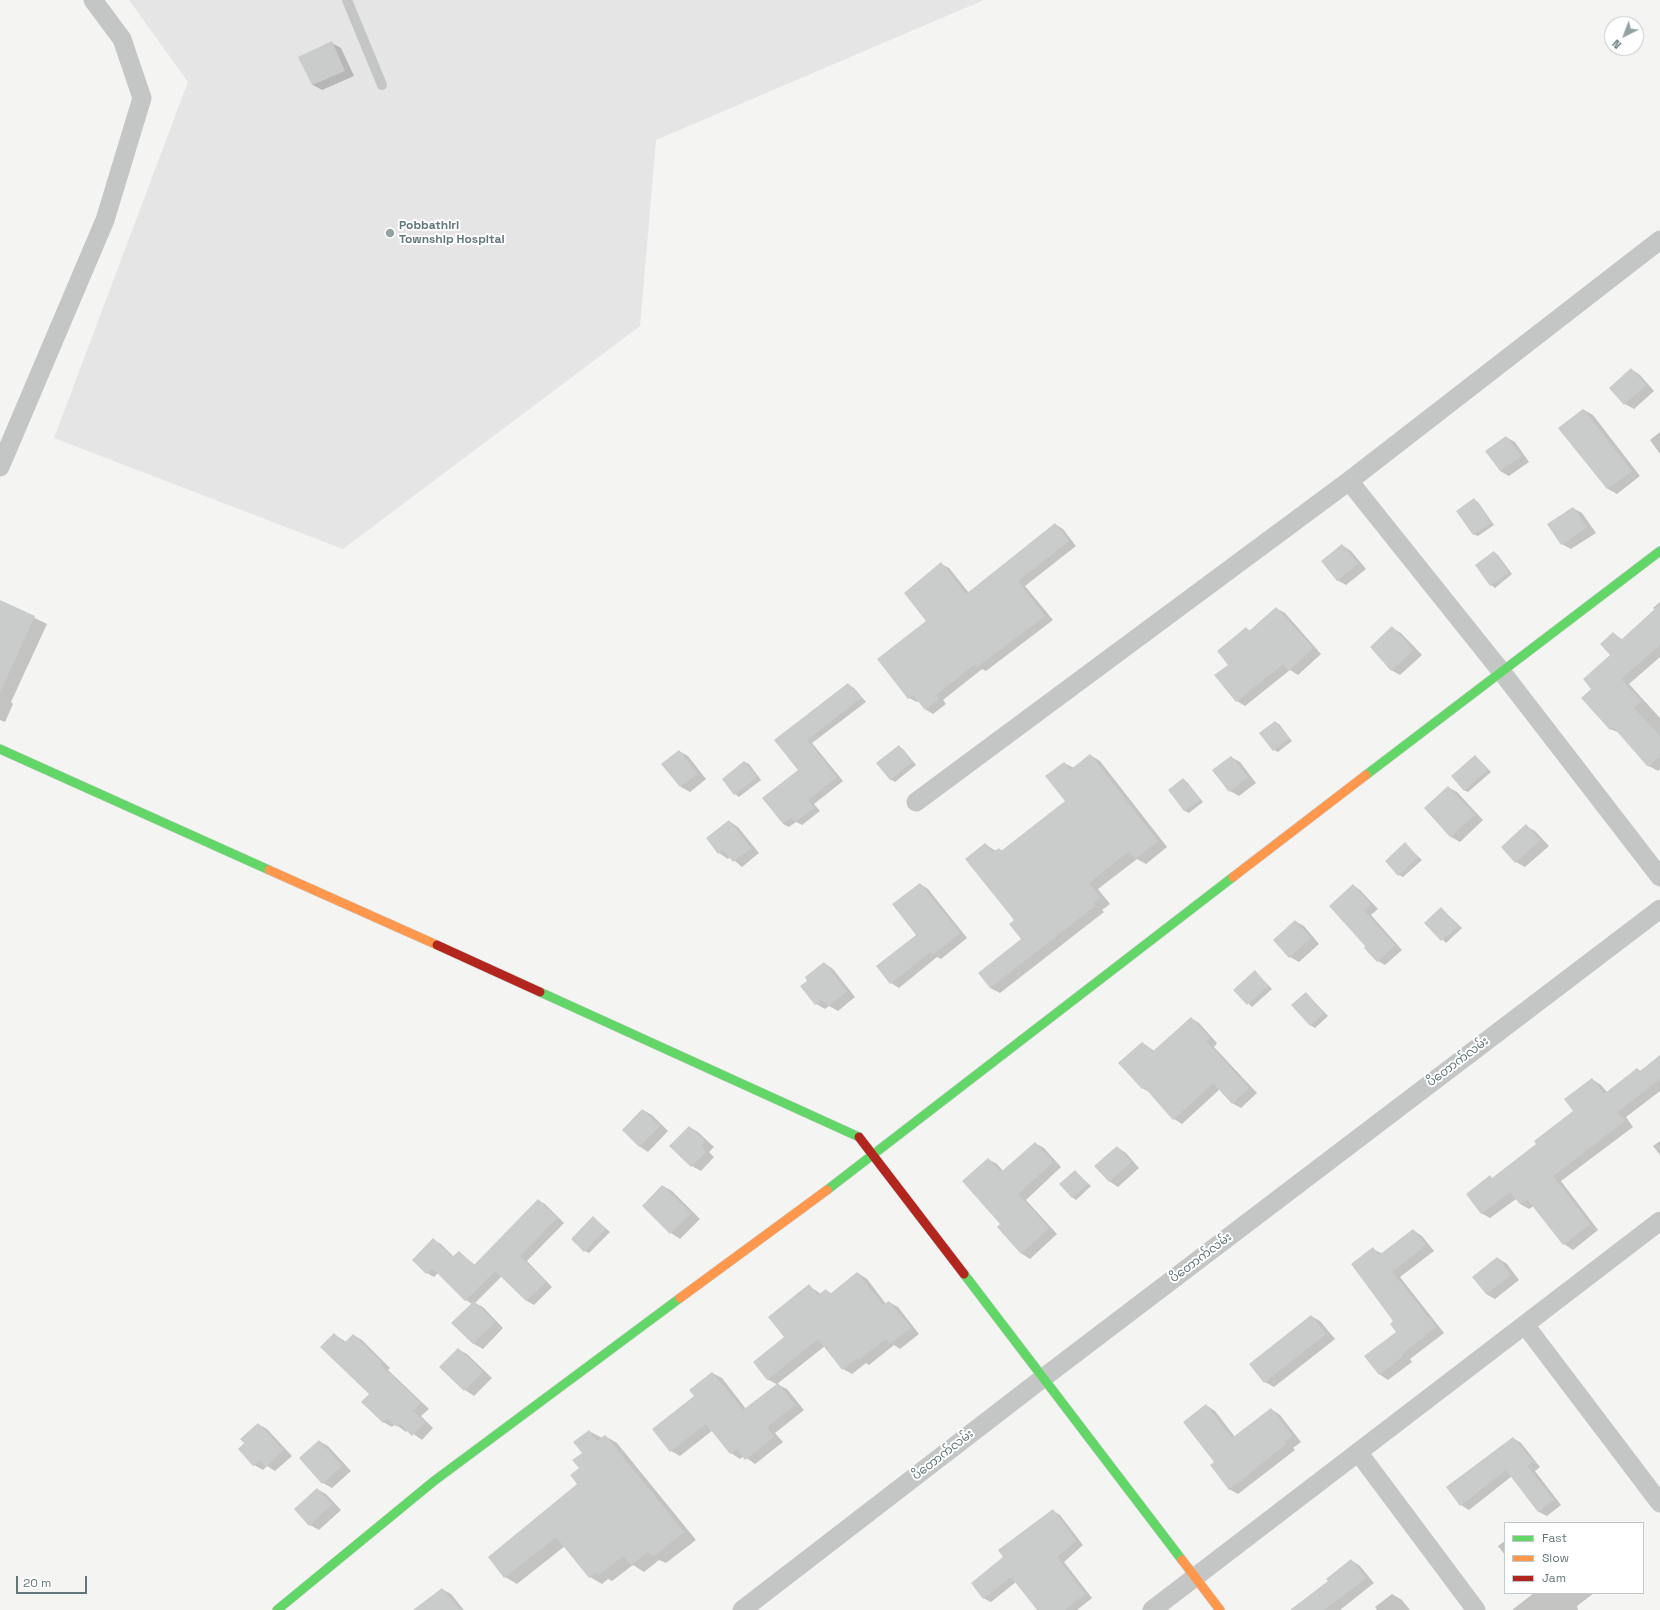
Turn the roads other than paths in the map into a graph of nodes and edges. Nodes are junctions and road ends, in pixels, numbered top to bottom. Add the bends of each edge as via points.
1 (93, 0) edge
2 (347, 0) edge
3 (382, 85) dead end
4 (1660, 240) edge
5 (0, 467) edge
6 (1349, 481) junction
7 (1660, 551) edge
8 (1501, 672) junction
9 (0, 749) edge
10 (916, 802) dead end
11 (1660, 877) edge
12 (1660, 909) edge
13 (873, 1155) junction
14 (1660, 1221) edge
15 (1525, 1325) junction
16 (1043, 1378) junction
17 (1358, 1452) junction
18 (1660, 1504) edge
19 (1195, 1577) junction
20 (277, 1610) edge
21 (742, 1610) edge
22 (1152, 1610) edge
23 (1220, 1610) edge
24 (1476, 1610) edge

1 - 5 street via 122,39 142,98 105,220
2 - 3 lane
4 - 6 street
6 - 8 street
6 - 10 street
7 - 8 street
8 - 11 street
8 - 13 street
9 - 13 street via 858,1135
12 - 16 street, ပိတောက်လမ်း
13 - 16 street
13 - 20 street via 434,1481
14 - 15 street
15 - 17 street
15 - 18 street
16 - 19 street
16 - 21 street, ပိတောက်လမ်း
17 - 19 street
17 - 24 street
19 - 22 street
19 - 23 street

